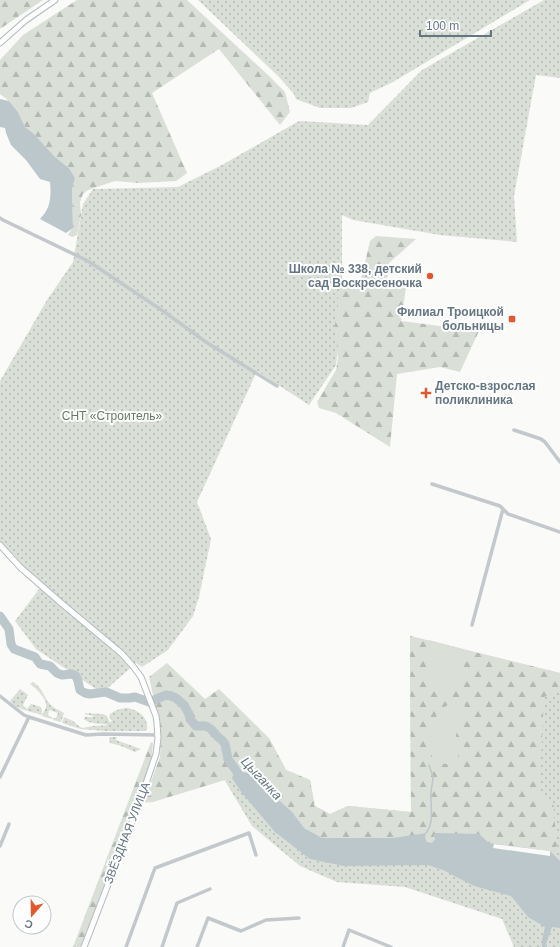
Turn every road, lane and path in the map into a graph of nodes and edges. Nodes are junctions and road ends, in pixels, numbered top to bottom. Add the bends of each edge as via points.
1 (55, 0) edge
2 (0, 43) edge
3 (0, 218) edge
4 (276, 386) dead end
5 (514, 430) dead end
6 (560, 462) edge
7 (432, 484) dead end
8 (503, 509) junction
9 (560, 532) edge
10 (0, 545) edge
11 (472, 625) dead end
12 (0, 696) edge
13 (29, 716) junction
14 (158, 735) junction
15 (0, 777) edge
16 (9, 824) dead end
17 (0, 846) edge
18 (256, 856) dead end
19 (210, 889) dead end
20 (299, 918) dead end
21 (84, 947) edge
22 (126, 947) edge
23 (162, 947) edge
24 (197, 947) edge
25 (342, 947) edge
26 (391, 947) edge

1 - 2 street via 26,20
3 - 4 street via 88,261 206,342
5 - 6 street via 541,439
7 - 8 street
8 - 9 street via 508,514
8 - 11 street
10 - 14 street, ЗВЁЗДНАЯ УЛИЦА via 20,567 132,665 141,677 150,699 156,716
12 - 13 street via 24,715
13 - 14 street via 86,736
13 - 15 street
14 - 21 street, ЗВЁЗДНАЯ УЛИЦА via 156,754 139,804
16 - 17 street
18 - 22 street via 249,833 155,868
19 - 23 street via 177,903
20 - 24 street via 266,920 241,931 208,918
25 - 26 street via 349,930

